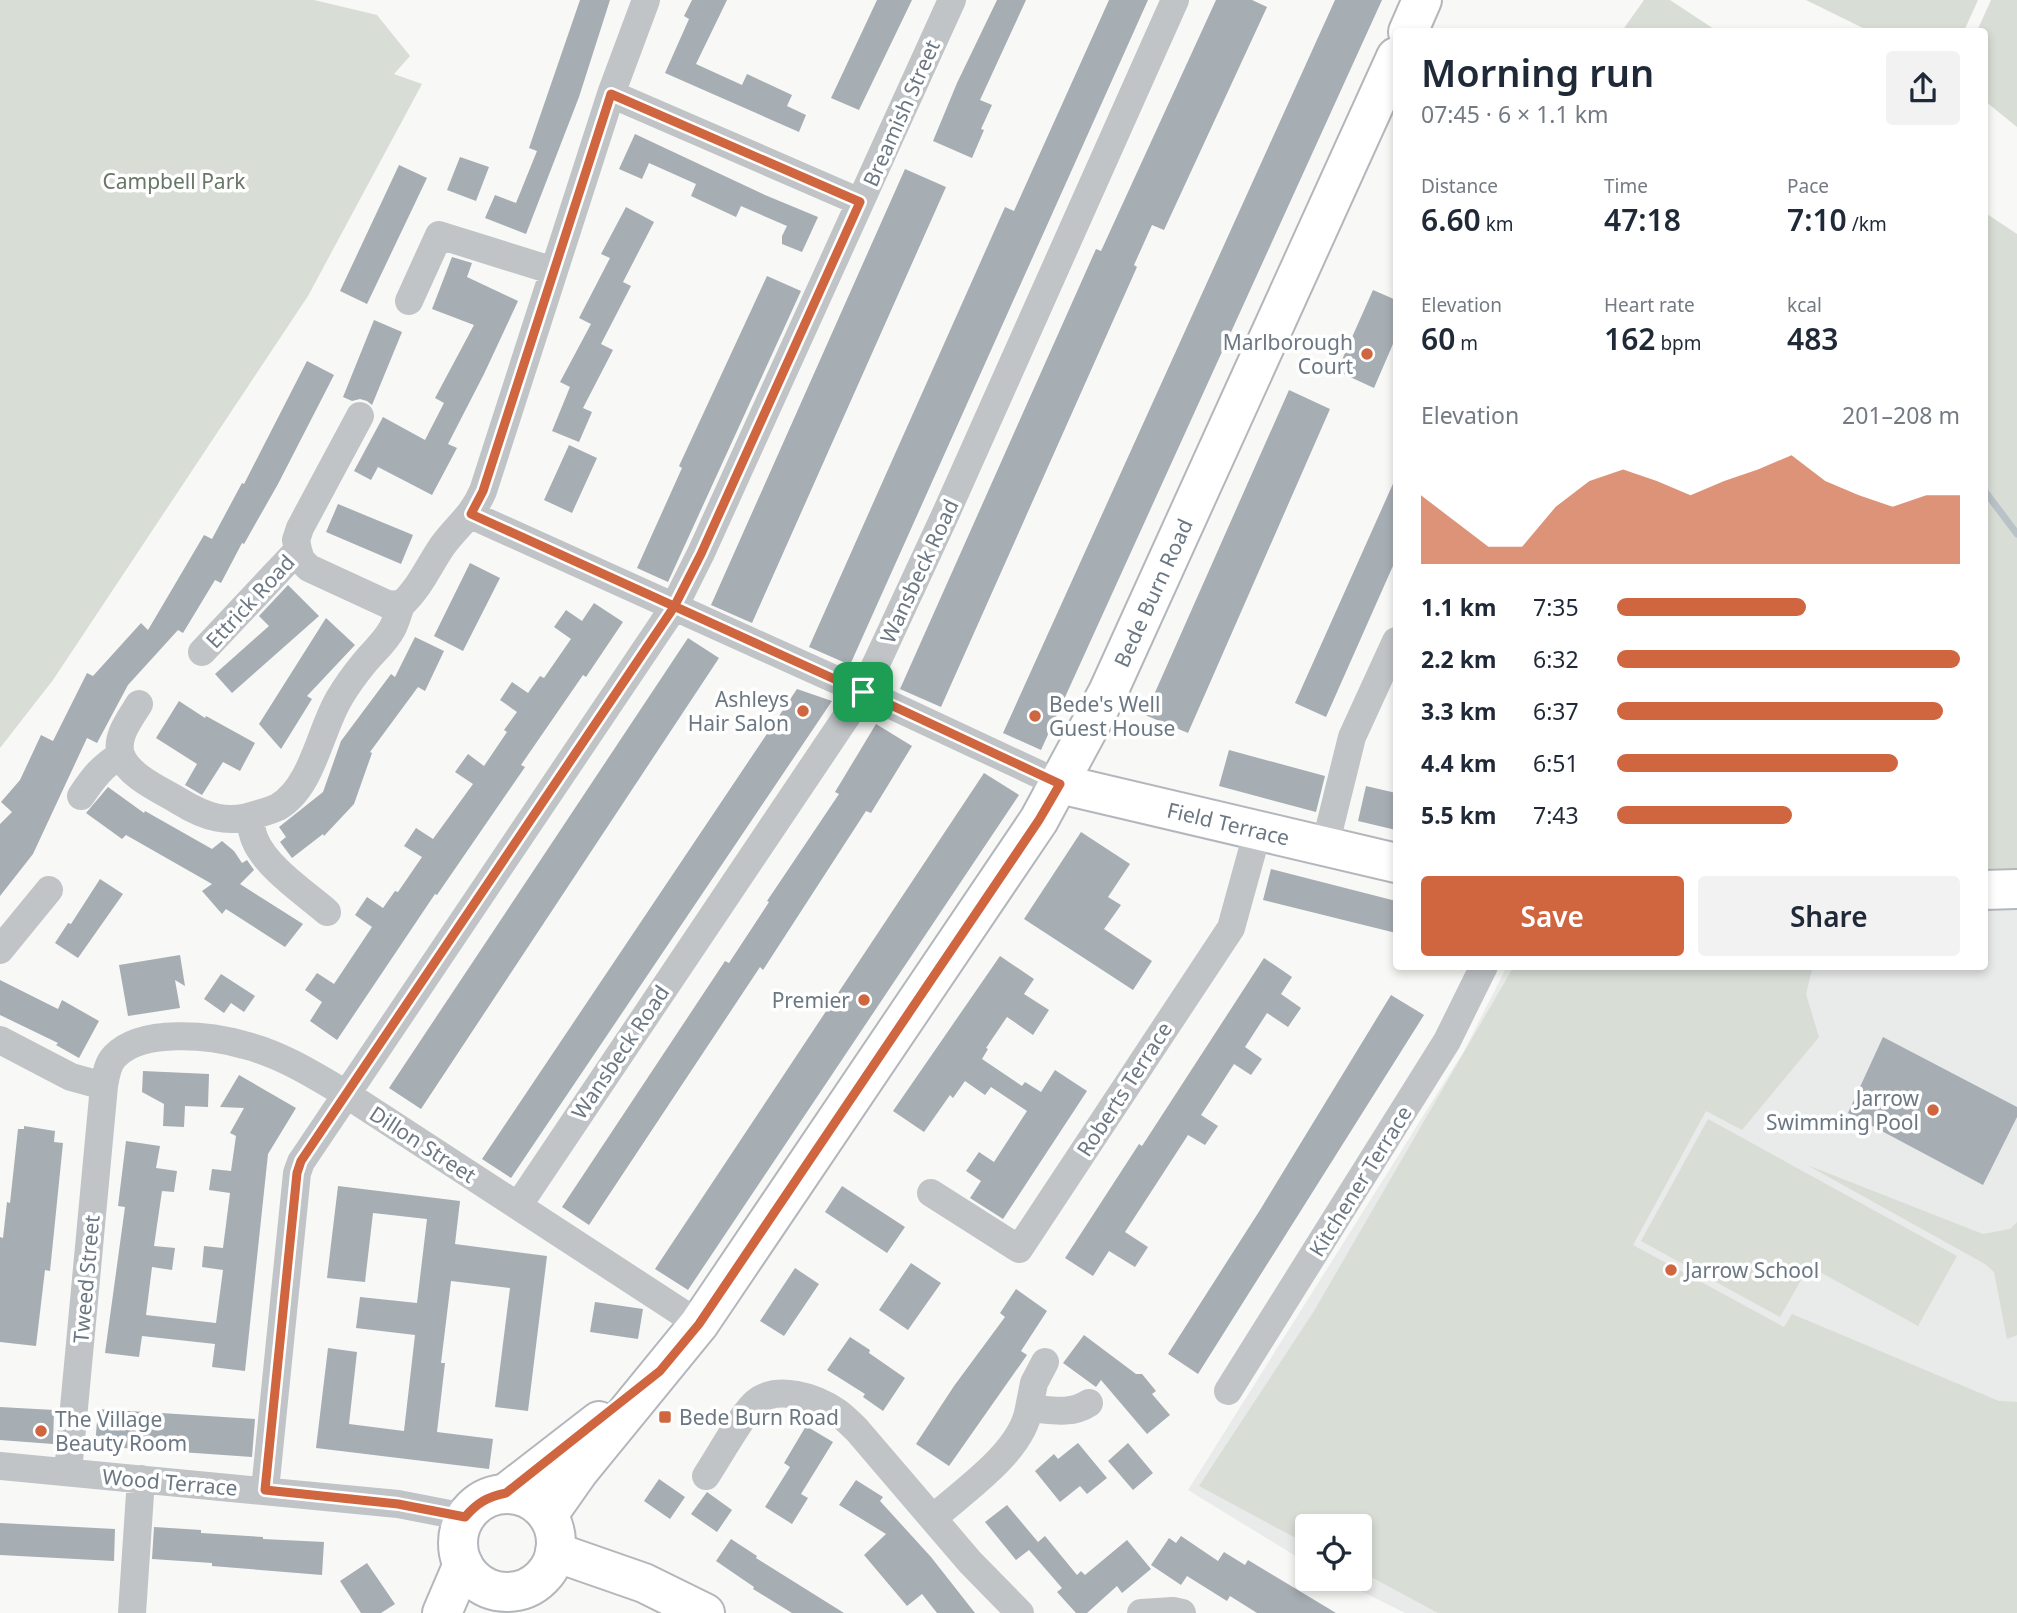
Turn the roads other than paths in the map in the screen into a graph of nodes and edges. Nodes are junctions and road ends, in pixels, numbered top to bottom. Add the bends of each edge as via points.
1 (646, 0) edge
2 (952, 0) edge
3 (1175, 0) edge
4 (1422, 0) edge
5 (1410, 28) edge
6 (1393, 64) edge
7 (611, 94) junction
8 (860, 202) junction
9 (554, 271) junction
10 (410, 302) dead end
11 (360, 416) dead end
12 (471, 514) junction
13 (298, 550) junction
14 (401, 604) junction
15 (674, 607) junction
16 (1393, 648) edge
17 (202, 652) dead end
18 (863, 692) junction
19 (139, 704) dead end
20 (121, 755) junction
21 (1060, 784) junction
22 (81, 796) dead end
23 (248, 818) junction
24 (1258, 830) junction
25 (1325, 846) junction
26 (1393, 862) edge
27 (2017, 889) edge
28 (49, 890) dead end
29 (1988, 890) edge
30 (327, 912) dead end
31 (0, 950) edge
32 (1482, 970) edge
33 (0, 1040) edge
34 (104, 1086) junction
35 (346, 1094) junction
36 (931, 1193) dead end
37 (518, 1206) junction
38 (699, 1324) junction
39 (1045, 1362) dead end
40 (660, 1371) junction
41 (1228, 1391) dead end
42 (1089, 1402) dead end
43 (1029, 1408) junction
44 (0, 1466) edge
45 (68, 1472) junction
46 (706, 1476) dead end
47 (142, 1479) junction
48 (265, 1490) junction
49 (506, 1493) junction
50 (548, 1515) junction
51 (465, 1517) junction
52 (933, 1518) junction
53 (555, 1552) junction
54 (463, 1564) junction
55 (514, 1602) edge
56 (132, 1613) edge
57 (442, 1613) edge
58 (705, 1613) edge
59 (1020, 1613) edge
60 (1141, 1613) edge
61 (1182, 1613) edge

1 - 7 street
2 - 8 street, Breamish Street
3 - 18 street, Wansbeck Road
4 - 5 main road
6 - 21 main road, Bede Burn Road via 1113,680
7 - 8 street
7 - 9 street
8 - 15 street, Breamish Street
9 - 10 street via 439,235
9 - 12 street via 483,491
11 - 13 street, Ettrick Road via 300,528
12 - 14 street via 441,549 414,593
12 - 15 street
13 - 14 street, Ettrick Road via 309,569 387,604
13 - 17 street, Ettrick Road
14 - 23 street via 387,638 338,699 302,782 278,807
15 - 18 street
15 - 35 street, Breamish Street
16 - 25 street via 1352,737
18 - 21 street
18 - 37 street, Wansbeck Road
19 - 20 street via 121,736
20 - 22 street via 106,764
20 - 23 street via 137,775 194,810 229,821
21 - 24 main road, Field Terrace
21 - 38 main road, Bede Burn Road
23 - 30 street via 264,855
24 - 25 main road, Field Terrace
24 - 36 street, Roberts Terrace via 1231,928 1019,1249
25 - 26 main road, Field Terrace
27 - 29 main road
28 - 31 street
32 - 41 street, Kitchener Terrace via 1447,1041
33 - 34 street via 71,1077
34 - 35 street, Dillon Street via 113,1058 124,1049 140,1041 185,1037 245,1045 300,1067
34 - 45 street, Tweed Street
35 - 37 street, Dillon Street
35 - 48 street, Breamish Street via 297,1173
37 - 38 street, Dillon Street
38 - 40 main road, Bede Burn Road
39 - 43 street via 1034,1382
40 - 49 main road, Bede Burn Road
40 - 50 main road, Bede Burn Road
42 - 43 street via 1068,1412
43 - 52 street via 1022,1433 1008,1452
44 - 45 street, Wood Terrace
45 - 47 street, Wood Terrace
46 - 52 street via 754,1404 768,1394 796,1395 837,1412
47 - 48 street, Wood Terrace
47 - 56 street
48 - 51 street, Wood Terrace via 398,1504
49 - 50 main road via 536,1503
49 - 51 main road via 477,1504
50 - 53 main road via 555,1531
51 - 54 main road via 458,1548
52 - 59 street
53 - 55 main road via 551,1567
53 - 58 main road via 644,1583
54 - 55 main road via 472,1577
54 - 57 main road
60 - 61 street

